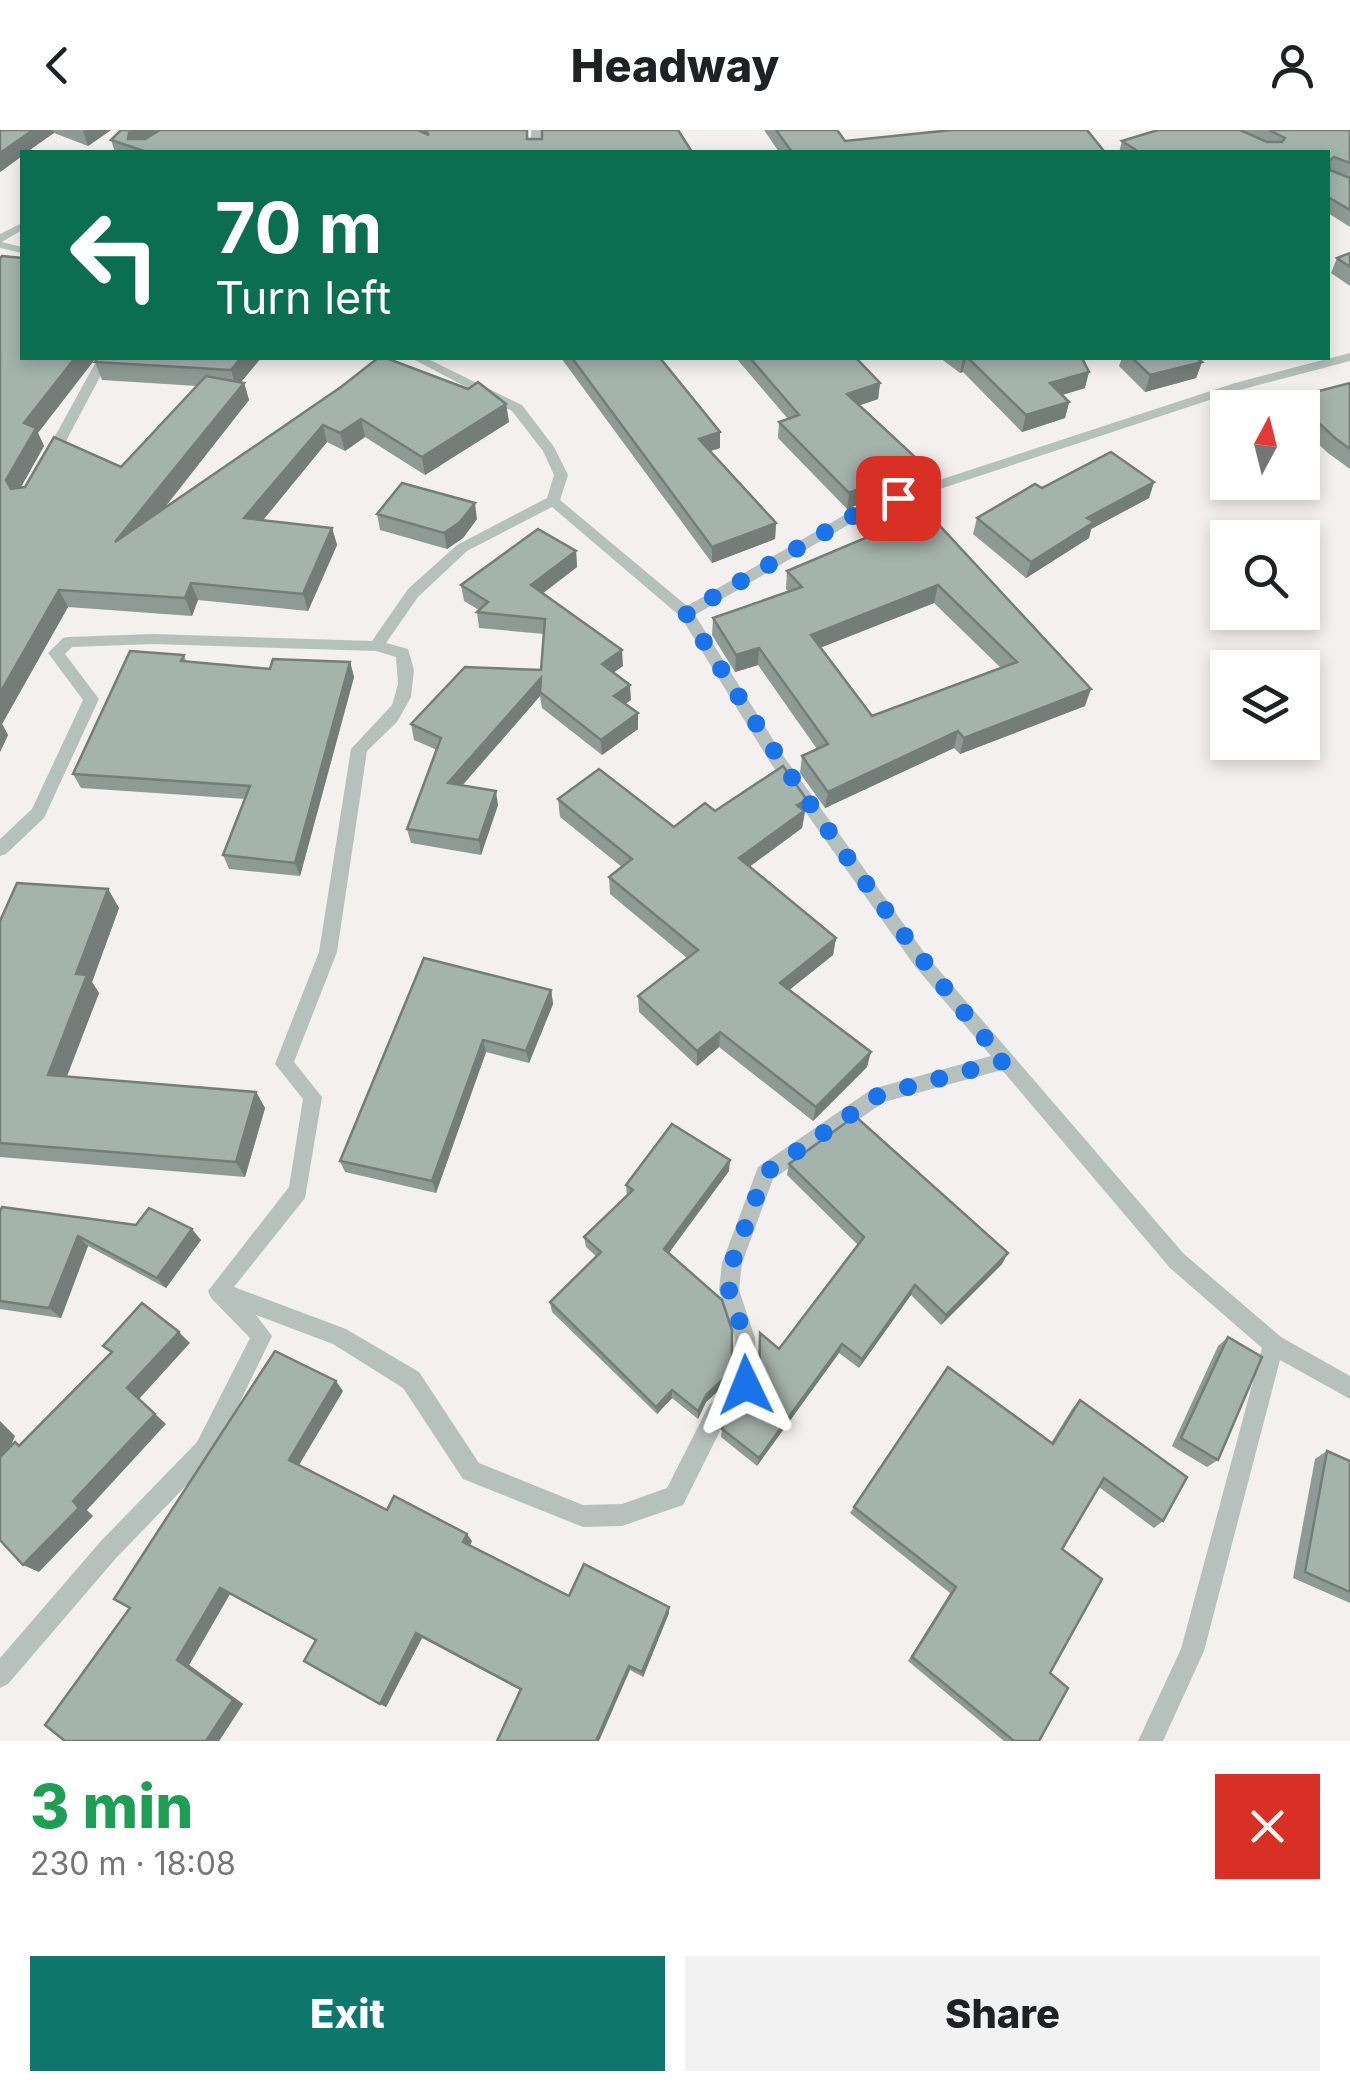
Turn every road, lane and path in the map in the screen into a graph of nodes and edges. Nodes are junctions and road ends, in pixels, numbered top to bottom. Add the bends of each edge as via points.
1 (1350, 357) edge
2 (103, 360) edge
3 (421, 360) edge
4 (43, 470) edge
5 (552, 501) junction
6 (686, 613) junction
7 (376, 646) junction
8 (0, 848) edge
9 (1004, 1061) junction
10 (218, 1291) junction
11 (1274, 1344) junction
12 (1350, 1388) edge
13 (0, 1676) edge
14 (1150, 1741) edge

1 - 6 street via 1239,386 865,509
2 - 4 street
3 - 5 street via 516,408 561,475
5 - 6 street
5 - 7 street via 462,548 413,593
6 - 9 street via 776,758 920,960
7 - 8 street via 153,638 68,642 56,653 91,699 38,813
7 - 10 street via 403,653 410,680 396,717 359,749 328,952 284,1064 313,1098 298,1191
9 - 10 street via 879,1095 765,1173 732,1263 729,1290 745,1338 746,1385 717,1413 675,1498 622,1514 583,1516 471,1471 412,1380 338,1336
9 - 11 street via 1177,1261
10 - 13 street via 262,1336 205,1450
11 - 12 street
11 - 14 street via 1192,1651

